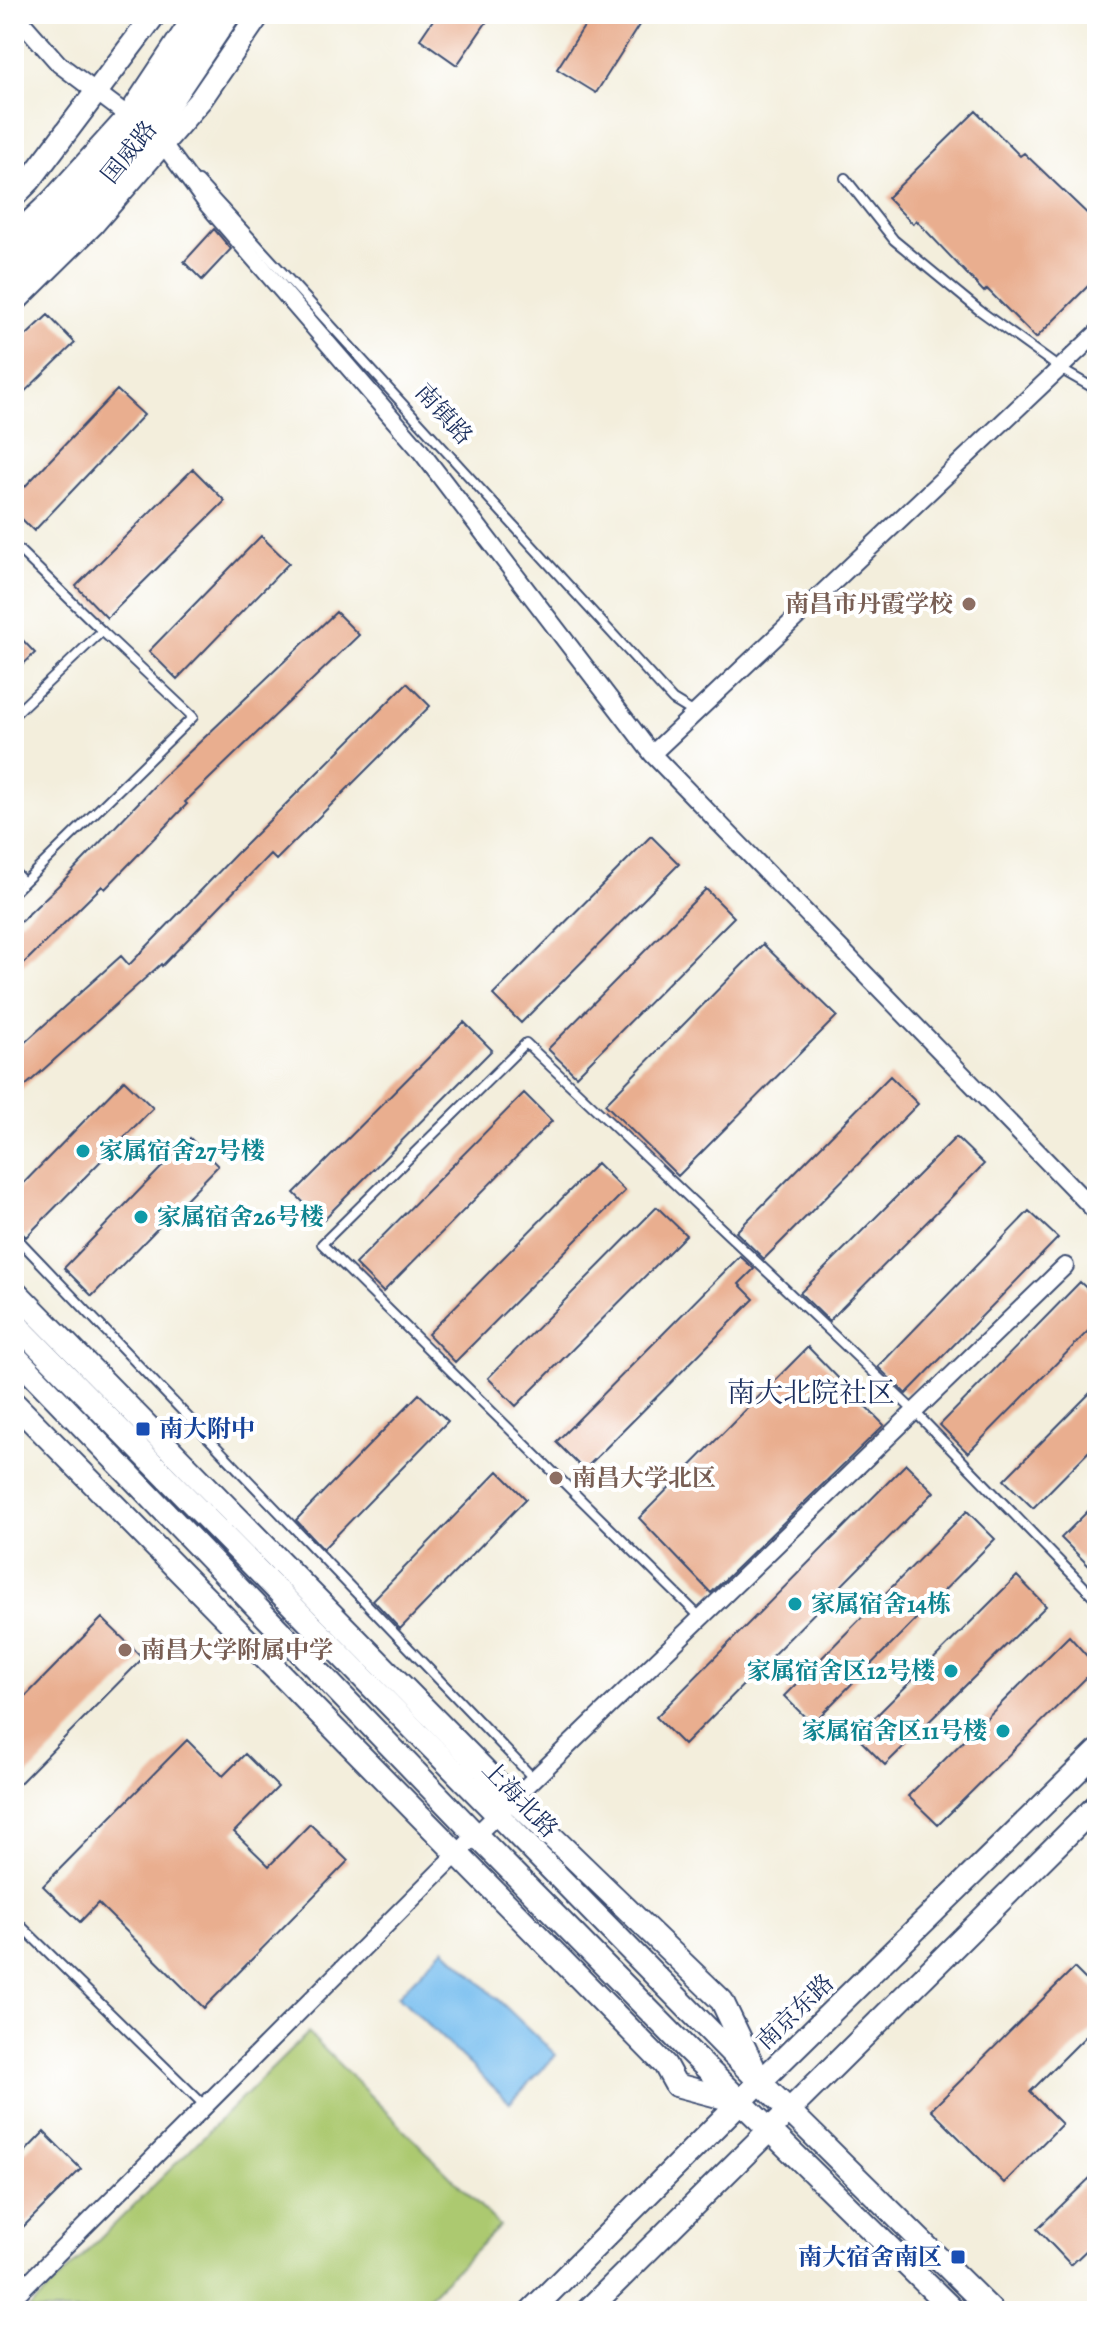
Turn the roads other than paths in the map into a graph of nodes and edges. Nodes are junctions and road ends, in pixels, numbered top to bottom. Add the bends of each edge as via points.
1 (15, 14) edge
2 (155, 14) edge
3 (199, 14) edge
4 (227, 14) edge
5 (259, 14) edge
6 (96, 92) junction
7 (148, 130) junction
8 (845, 178) dead end
9 (14, 196) edge
10 (14, 240) edge
11 (14, 276) edge
12 (14, 302) edge
13 (1097, 333) edge
14 (1060, 368) junction
15 (1097, 390) edge
16 (14, 545) edge
17 (102, 631) junction
18 (696, 714) junction
19 (14, 715) edge
20 (652, 754) junction
21 (14, 872) edge
22 (24, 882) junction
23 (14, 892) edge
24 (1097, 1213) edge
25 (14, 1235) edge
26 (1065, 1266) dead end
27 (14, 1290) edge
28 (14, 1322) edge
29 (14, 1355) edge
30 (14, 1403) edge
31 (914, 1411) junction
32 (1097, 1600) edge
33 (700, 1617) junction
34 (1097, 1752) edge
35 (534, 1779) junction
36 (1097, 1805) edge
37 (506, 1807) junction
38 (476, 1835) junction
39 (457, 1855) junction
40 (14, 1919) edge
41 (760, 2082) junction
42 (740, 2102) junction
43 (206, 2107) junction
44 (791, 2111) junction
45 (770, 2131) junction
46 (14, 2297) edge
47 (531, 2311) edge
48 (587, 2311) edge
49 (954, 2311) edge
50 (992, 2311) edge

1 - 6 street via 59,64
2 - 6 main road
3 - 7 main road, 国威路
4 - 7 main road, 国威路
5 - 7 main road via 201,99
6 - 7 street
6 - 9 main road
7 - 10 main road, 国威路
7 - 11 main road, 国威路 via 77,215
7 - 12 main road via 92,225
7 - 18 lane, 南镇路 via 673,700
7 - 20 street via 419,449
8 - 14 lane via 894,240
13 - 14 street
14 - 15 lane
14 - 18 street
16 - 17 lane
17 - 19 lane
17 - 22 lane via 193,717
18 - 20 street
20 - 24 street
21 - 22 lane
22 - 23 lane
25 - 35 lane
26 - 31 street
27 - 37 main road
28 - 37 main road, 上海北路
29 - 38 main road
30 - 39 main road
31 - 32 lane
31 - 33 street
31 - 33 lane via 526,1043 322,1244
33 - 35 street
34 - 41 main road, 南京东路
35 - 37 street
36 - 44 main road
37 - 38 street
37 - 41 main road, 上海北路
38 - 39 street
38 - 42 main road
39 - 42 main road via 665,2065 676,2085
39 - 43 street
40 - 43 lane
41 - 42 main road, 南京东路
41 - 44 main road, 上海北路
42 - 45 main road
42 - 47 main road, 南京东路
43 - 46 street
44 - 45 main road
44 - 50 main road, 上海北路
45 - 48 main road
45 - 49 main road

